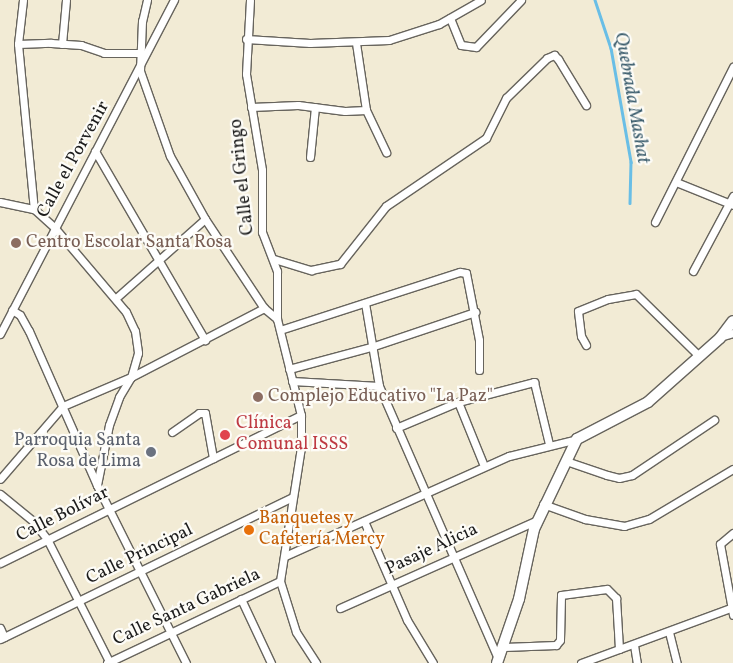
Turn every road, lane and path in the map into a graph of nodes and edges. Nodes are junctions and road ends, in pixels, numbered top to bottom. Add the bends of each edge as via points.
1 (23, 0) edge
2 (66, 0) edge
3 (147, 0) edge
4 (174, 0) edge
5 (250, 0) edge
6 (521, 0) edge
7 (478, 1) edge
8 (450, 18) junction
9 (246, 39) junction
10 (356, 43) junction
11 (18, 44) junction
12 (62, 44) junction
13 (140, 53) junction
14 (733, 67) edge
15 (140, 71) junction
16 (586, 105) dead end
17 (251, 107) junction
18 (315, 107) junction
19 (366, 110) junction
20 (95, 151) junction
21 (386, 152) dead end
22 (310, 158) dead end
23 (676, 182) junction
24 (732, 201) edge
25 (0, 202) edge
26 (34, 210) junction
27 (205, 220) junction
28 (655, 222) dead end
29 (54, 227) junction
30 (274, 259) junction
31 (156, 260) junction
32 (693, 271) dead end
33 (116, 298) junction
34 (365, 303) junction
35 (264, 308) junction
36 (12, 310) junction
37 (475, 312) junction
38 (277, 319) junction
39 (733, 321) edge
40 (280, 330) junction
41 (733, 333) edge
42 (0, 334) edge
43 (720, 338) junction
44 (205, 340) junction
45 (586, 344) dead end
46 (374, 346) junction
47 (698, 355) junction
48 (289, 369) junction
49 (479, 370) dead end
50 (131, 377) junction
51 (292, 381) junction
52 (379, 386) junction
53 (458, 402) junction
54 (63, 406) junction
55 (301, 416) junction
56 (714, 420) dead end
57 (396, 428) junction
58 (172, 432) dead end
59 (577, 439) junction
60 (549, 444) junction
61 (213, 458) junction
62 (566, 461) junction
63 (484, 466) junction
64 (733, 469) edge
65 (0, 478) edge
66 (97, 485) junction
67 (425, 492) junction
68 (0, 494) edge
69 (292, 498) junction
70 (543, 504) junction
71 (109, 508) junction
72 (538, 520) junction
73 (364, 521) junction
74 (733, 533) edge
75 (47, 539) junction
76 (285, 556) junction
77 (452, 556) junction
78 (0, 563) edge
79 (142, 570) junction
80 (730, 577) edge
81 (280, 581) junction
82 (391, 586) junction
83 (241, 600) junction
84 (78, 601) junction
85 (340, 608) dead end
86 (732, 610) edge
87 (0, 628) edge
88 (669, 632) junction
89 (170, 633) junction
90 (2, 638) edge
91 (634, 645) junction
92 (504, 647) junction
93 (619, 649) junction
94 (498, 661) edge
95 (108, 662) edge
96 (186, 663) edge
97 (271, 663) edge
98 (316, 663) edge
99 (433, 663) edge
100 (581, 663) edge
101 (637, 663) edge
102 (676, 663) edge

1 - 11 street
2 - 12 street
3 - 13 street
4 - 15 street, Calle el Porvenir
5 - 9 street, Calle el Gringo
6 - 8 street via 476,47 461,46
7 - 8 street
8 - 10 street via 388,40
9 - 10 street
9 - 17 street, Calle el Gringo via 246,74
10 - 19 street
11 - 12 street
11 - 26 street
12 - 13 street via 81,45 104,53
13 - 15 street
14 - 23 street
15 - 20 street, Calle el Porvenir
15 - 27 street via 170,156
16 - 30 street via 558,59 554,55 547,58 506,98 486,138 386,206 340,264 311,270
17 - 18 street via 282,104
17 - 30 street, Calle el Gringo via 262,170 262,232
18 - 19 street via 345,112
18 - 22 street
19 - 21 street
20 - 29 street, Calle el Porvenir
20 - 31 street
23 - 24 street
23 - 28 street
24 - 32 street
25 - 26 street
26 - 29 street
27 - 31 street
27 - 35 street
29 - 33 street
29 - 36 street, Calle el Porvenir
30 - 38 street, Calle el Gringo via 279,306
31 - 33 street
31 - 44 street
33 - 50 street via 135,331 138,362
34 - 37 street via 460,272 469,278
34 - 40 street
34 - 46 street
35 - 38 street
35 - 44 street
36 - 42 street, Calle el Porvenir
36 - 54 street via 20,315
37 - 46 street
37 - 49 street
38 - 40 street, Calle el Gringo
39 - 43 street
40 - 48 street, Calle el Gringo
41 - 43 street
43 - 47 street
44 - 50 street
45 - 47 street via 581,336 578,311 608,299 636,294
46 - 48 street
46 - 52 street
47 - 59 street via 648,402
48 - 51 street, Calle el Gringo
50 - 54 street
50 - 66 street via 113,411
51 - 52 street
51 - 55 street, Calle el Gringo
52 - 57 street
53 - 57 street
53 - 60 street via 534,382
53 - 63 street
54 - 65 street
54 - 66 street
55 - 61 street, Calle Bolívar
55 - 69 street, Calle el Gringo via 301,448
56 - 62 street via 632,475 619,478
57 - 67 street
58 - 61 street via 199,413 204,413
59 - 60 street
59 - 62 street
60 - 63 street
61 - 71 street, Calle Bolívar
62 - 70 street
63 - 67 street
64 - 70 street via 649,518 624,526 585,519
66 - 71 street
67 - 73 street
67 - 77 street
68 - 75 street via 33,521
69 - 76 street, Calle el Gringo
69 - 79 street, Calle Principal
70 - 72 street
71 - 75 street, Calle Bolívar
71 - 79 street
72 - 77 street, Pasaje Alicia
72 - 92 street
73 - 76 street
73 - 82 street
74 - 80 street via 720,544
75 - 78 street, Calle Bolívar
75 - 84 street
76 - 81 street, Calle el Gringo
77 - 82 street, Pasaje Alicia
77 - 94 street
79 - 84 street, Calle Principal
79 - 89 street
80 - 86 street
81 - 83 street, Calle Santa Gabriela
81 - 98 street via 296,632
82 - 85 street, Pasaje Alicia
82 - 99 street
83 - 89 street, Calle Santa Gabriela
83 - 97 street
84 - 90 street, Calle Principal
84 - 95 street
86 - 88 street
87 - 90 street
88 - 91 street
88 - 102 street
89 - 95 street, Calle Santa Gabriela
89 - 96 street
91 - 93 street
91 - 101 street
92 - 93 street via 556,645 560,640 561,596 607,589 616,598
92 - 94 street
93 - 100 street

